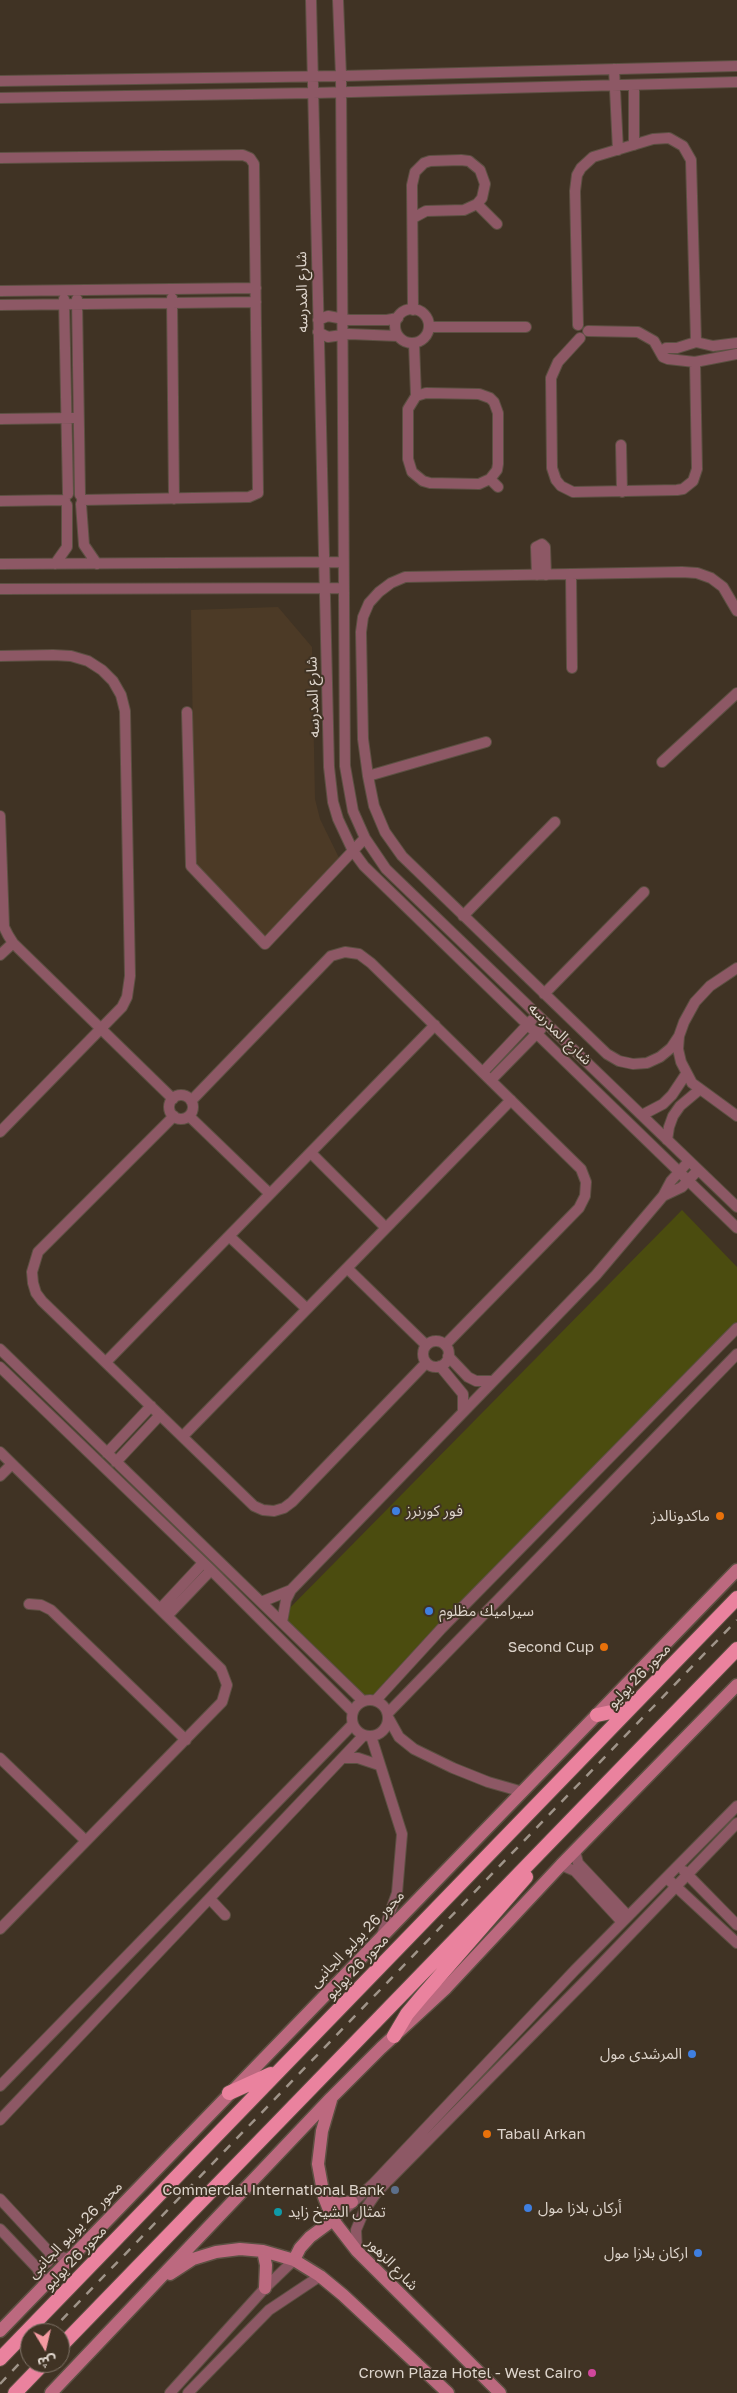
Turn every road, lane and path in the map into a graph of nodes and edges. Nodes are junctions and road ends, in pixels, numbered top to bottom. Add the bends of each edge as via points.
1 (311, 0) edge
2 (338, 0) edge
3 (737, 66) edge
4 (614, 69) junction
5 (313, 76) junction
6 (341, 76) junction
7 (0, 81) edge
8 (737, 82) edge
9 (634, 85) junction
10 (615, 86) junction
11 (313, 93) junction
12 (341, 93) junction
13 (0, 98) edge
14 (634, 145) junction
15 (618, 150) junction
16 (0, 158) edge
17 (477, 204) junction
18 (413, 218) junction
19 (497, 224) dead end
20 (256, 288) junction
21 (171, 289) junction
22 (77, 290) junction
23 (64, 291) junction
24 (0, 292) edge
25 (256, 302) junction
26 (172, 303) junction
27 (64, 304) junction
28 (77, 304) junction
29 (0, 305) edge
30 (414, 310) junction
31 (398, 318) junction
32 (342, 319) junction
33 (318, 320) junction
34 (429, 327) junction
35 (526, 327) dead end
36 (318, 332) junction
37 (342, 334) junction
38 (584, 335) junction
39 (398, 336) junction
40 (696, 342) junction
41 (414, 343) junction
42 (737, 343) edge
43 (662, 351) junction
44 (737, 354) edge
45 (695, 362) junction
46 (416, 396) junction
47 (66, 418) junction
48 (79, 418) junction
49 (0, 420) edge
50 (621, 445) dead end
51 (622, 492) junction
52 (174, 499) junction
53 (67, 500) junction
54 (81, 500) junction
55 (0, 501) edge
56 (68, 540) junction
57 (82, 540) junction
58 (323, 562) junction
59 (344, 562) junction
60 (0, 564) edge
61 (55, 564) junction
62 (97, 564) junction
63 (571, 574) junction
64 (324, 587) junction
65 (344, 588) junction
66 (0, 589) edge
67 (737, 610) edge
68 (0, 656) edge
69 (572, 668) dead end
70 (737, 693) edge
71 (329, 706) junction
72 (344, 706) junction
73 (187, 712) dead end
74 (486, 742) dead end
75 (662, 762) dead end
76 (368, 776) junction
77 (0, 816) edge
78 (556, 822) dead end
79 (365, 838) junction
80 (353, 851) junction
81 (644, 892) dead end
82 (463, 916) junction
83 (13, 943) junction
84 (0, 955) edge
85 (737, 968) edge
86 (544, 994) junction
87 (538, 1014) junction
88 (547, 1023) junction
89 (528, 1024) junction
90 (435, 1025) junction
91 (102, 1029) junction
92 (537, 1033) junction
93 (679, 1036) junction
94 (483, 1072) junction
95 (686, 1074) junction
96 (491, 1080) junction
97 (699, 1090) junction
98 (173, 1099) junction
99 (511, 1100) junction
100 (191, 1101) junction
101 (642, 1115) junction
102 (174, 1116) junction
103 (189, 1116) junction
104 (737, 1116) edge
105 (0, 1132) edge
106 (667, 1140) junction
107 (310, 1152) junction
108 (689, 1161) junction
109 (698, 1170) junction
110 (679, 1172) junction
111 (688, 1180) junction
112 (270, 1194) junction
113 (663, 1196) junction
114 (737, 1207) edge
115 (386, 1228) junction
116 (737, 1228) edge
117 (229, 1236) junction
118 (347, 1268) junction
119 (307, 1309) junction
120 (737, 1328) edge
121 (426, 1345) junction
122 (445, 1345) junction
123 (0, 1349) edge
124 (737, 1354) edge
125 (448, 1356) junction
126 (106, 1362) junction
127 (426, 1362) junction
128 (440, 1366) junction
129 (0, 1367) edge
130 (468, 1377) junction
131 (493, 1381) junction
132 (459, 1386) junction
133 (151, 1406) junction
134 (463, 1412) junction
135 (160, 1415) junction
136 (82, 1429) junction
137 (183, 1436) junction
138 (74, 1438) junction
139 (0, 1452) edge
140 (107, 1454) junction
141 (116, 1462) junction
142 (12, 1464) junction
143 (0, 1476) edge
144 (150, 1495) junction
145 (142, 1504) junction
146 (207, 1567) junction
147 (737, 1570) edge
148 (291, 1590) junction
149 (737, 1598) edge
150 (261, 1602) junction
151 (29, 1604) dead end
152 (163, 1612) junction
153 (282, 1622) junction
154 (737, 1649) edge
155 (340, 1678) junction
156 (737, 1685) edge
157 (329, 1688) junction
158 (376, 1700) junction
159 (363, 1701) junction
160 (630, 1708) junction
161 (353, 1712) junction
162 (597, 1715) junction
163 (388, 1716) junction
164 (353, 1724) junction
165 (368, 1736) junction
166 (186, 1740) junction
167 (0, 1758) edge
168 (343, 1758) junction
169 (379, 1765) junction
170 (523, 1792) junction
171 (737, 1806) edge
172 (737, 1823) edge
173 (86, 1841) junction
174 (575, 1851) junction
175 (538, 1854) junction
176 (678, 1865) junction
177 (561, 1866) junction
178 (687, 1874) junction
179 (666, 1877) junction
180 (675, 1886) junction
181 (709, 1897) junction
182 (210, 1899) junction
183 (699, 1908) junction
184 (225, 1915) dead end
185 (625, 1919) junction
186 (737, 1925) edge
187 (0, 1929) edge
188 (381, 1938) junction
189 (737, 1943) edge
190 (571, 1975) junction
191 (582, 1984) junction
192 (394, 2036) junction
193 (279, 2071) junction
194 (0, 2086) edge
195 (229, 2093) junction
196 (331, 2098) junction
197 (0, 2120) edge
198 (324, 2197) junction
199 (0, 2199) edge
200 (352, 2202) junction
201 (333, 2220) junction
202 (0, 2230) edge
203 (263, 2251) junction
204 (356, 2251) junction
205 (51, 2254) junction
206 (69, 2259) junction
207 (294, 2260) junction
208 (37, 2268) junction
209 (320, 2276) junction
210 (45, 2284) junction
211 (154, 2284) junction
212 (265, 2288) junction
213 (0, 2331) edge
214 (70, 2337) edge
215 (0, 2359) edge
216 (201, 2359) junction
217 (211, 2369) junction
218 (35, 2373) edge
219 (16, 2393) edge
220 (51, 2393) edge
221 (170, 2393) edge
222 (188, 2393) edge
223 (448, 2393) edge
224 (500, 2393) edge

1 - 5 street, شارع المدرسه
2 - 6 street, شارع المدرسه
3 - 4 street
4 - 6 street
4 - 10 street
5 - 6 street
5 - 7 street
5 - 11 street, شارع المدرسه
6 - 12 street, شارع المدرسه
8 - 9 street
9 - 10 street
9 - 14 street
10 - 12 street
10 - 15 street
11 - 12 street
11 - 13 street
11 - 33 street, شارع المدرسه
12 - 32 street, شارع المدرسه
14 - 15 street
14 - 40 street via 669,138 683,146 690,160
15 - 38 street via 586,162 575,182 578,325 585,325
16 - 20 street via 247,156 253,161 254,168
17 - 18 street via 464,210 426,211
17 - 18 street via 485,184 475,165 462,160 430,161 419,167 413,178
17 - 19 street
18 - 30 street
20 - 21 street
20 - 25 street
21 - 22 street
21 - 26 street
22 - 23 street
22 - 28 street
23 - 24 street
23 - 27 street
25 - 26 street
25 - 52 street via 259,490 252,497
26 - 28 street
26 - 52 street
27 - 28 street
27 - 29 street
27 - 47 street
28 - 48 street
30 - 31 street via 403,312
30 - 34 street via 423,313
31 - 32 street
31 - 39 street via 395,327
32 - 33 street via 328,316
32 - 37 street, شارع المدرسه
33 - 36 street, شارع المدرسه
34 - 35 street
34 - 41 street via 426,336
36 - 37 street via 328,337
36 - 58 street, شارع المدرسه
37 - 39 street
37 - 59 street, شارع المدرسه
38 - 43 street via 638,332 649,337
38 - 51 street via 558,362 550,378 553,474 561,486 573,492
39 - 41 street via 405,342
40 - 42 street via 713,346
40 - 43 street
41 - 46 street
43 - 45 street via 665,359
44 - 45 street
45 - 51 street via 697,469 693,481 677,490
46 - 46 street via 426,393 479,394 494,402 498,413 498,464 494,483 430,483 412,472 408,458 408,409
47 - 48 street
47 - 49 street
47 - 53 street
48 - 54 street
50 - 51 street
52 - 54 street
53 - 54 street via 74,508
53 - 54 street via 76,492
53 - 55 street
53 - 56 street
54 - 57 street
56 - 57 street
56 - 61 street via 64,553
57 - 62 street
58 - 59 street
58 - 62 street
58 - 64 street, شارع المدرسه
59 - 65 street, شارع المدرسه
60 - 61 street
61 - 62 street
63 - 67 street via 697,573 723,587
63 - 69 street
63 - 76 street via 405,577 379,592 363,617 362,632 363,739
64 - 65 street
64 - 66 street
64 - 71 street, شارع المدرسه
65 - 72 street, شارع المدرسه
68 - 91 street via 71,656 88,661 113,681 126,711 130,987 122,1006
70 - 75 street
71 - 72 street
71 - 80 street, شارع المدرسه via 330,784 338,819
72 - 79 street, شارع المدرسه via 346,781 353,811
73 - 80 street via 190,864 264,944
74 - 76 street
76 - 82 street via 374,806 385,832 402,856
77 - 83 street via 4,927
78 - 82 street
79 - 80 street
79 - 87 street, شارع المدرسه via 386,869
80 - 89 street, شارع المدرسه via 364,866
81 - 86 street
82 - 86 street
83 - 84 street
83 - 91 street
85 - 93 street via 710,986 695,1002
86 - 93 street via 606,1054 619,1061 647,1063 660,1058
87 - 88 street, شارع المدرسه
87 - 89 street
88 - 92 street
88 - 101 street, شارع المدرسه
89 - 92 street, شارع المدرسه
89 - 94 street
90 - 94 street
90 - 100 street via 359,954 345,952 331,956
90 - 107 street
91 - 98 street
91 - 105 street
92 - 96 street
92 - 110 street, شارع المدرسه
93 - 95 street via 680,1056
94 - 96 street
95 - 97 street
95 - 101 street via 668,1100
96 - 99 street
97 - 104 street
97 - 106 street via 673,1116
98 - 100 street via 185,1096
98 - 102 street via 169,1108
99 - 115 street
99 - 122 street via 581,1169 586,1182 585,1196 579,1208
100 - 103 street via 193,1109
101 - 106 street, شارع المدرسه
102 - 103 street via 180,1119
102 - 126 street via 38,1252 34,1262 32,1272 36,1293
103 - 112 street
106 - 108 street, شارع المدرسه
107 - 112 street
107 - 115 street
108 - 109 street, شارع المدرسه
108 - 110 street
109 - 111 street
109 - 114 street, شارع المدرسه
110 - 111 street, شارع المدرسه
110 - 113 street
111 - 113 street via 678,1190
111 - 116 street, شارع المدرسه
112 - 117 street
113 - 131 street via 596,1275
115 - 118 street
117 - 119 street
117 - 126 street
118 - 119 street
118 - 121 street
119 - 137 street
120 - 158 street
121 - 122 street via 438,1341
121 - 127 street via 423,1354
122 - 125 street
123 - 136 street
124 - 163 street
125 - 128 street
125 - 130 street
126 - 133 street
127 - 128 street
127 - 137 street via 284,1508 269,1510 254,1506
128 - 132 street
129 - 138 street
130 - 131 street
130 - 132 street
131 - 134 street
132 - 134 street via 465,1403
133 - 135 street
133 - 140 street
134 - 148 street
135 - 137 street
135 - 141 street
136 - 138 street
136 - 140 street
138 - 145 street
139 - 142 street
140 - 141 street
141 - 144 street
142 - 143 street
142 - 152 street
144 - 145 street
144 - 150 street
145 - 146 street
146 - 152 street
146 - 157 street
147 - 162 main road, محور 26 يوليو الجانبى
148 - 150 street
148 - 153 street
149 - 160 highway, محور 26 يوليو
150 - 153 street
151 - 166 street via 51,1610
152 - 166 street via 221,1669 227,1680 222,1702
153 - 155 street
154 - 175 highway
155 - 157 street
155 - 159 street
156 - 174 main road
157 - 161 street
158 - 159 street
158 - 163 street
159 - 161 street
160 - 162 highway
160 - 193 highway, محور 26 يوليو
161 - 164 street
162 - 170 main road, محور 26 يوليو الجانبى
163 - 165 street via 383,1731
163 - 170 street via 401,1739 414,1749 479,1779
164 - 165 street via 359,1733
164 - 194 street
165 - 168 street
165 - 169 street
166 - 173 street
167 - 173 street
168 - 169 street
168 - 182 street
169 - 188 street via 402,1834 397,1893
170 - 188 main road, محور 26 يوليو الجانبى
171 - 176 street
172 - 178 street
173 - 187 street
174 - 177 main road
174 - 185 street via 578,1863
175 - 192 highway via 523,1882 407,2014
175 - 214 highway
176 - 178 street
176 - 179 street
177 - 185 street via 575,1871
177 - 192 main road via 446,1988
178 - 180 street
178 - 181 street
179 - 180 street
179 - 185 street
180 - 183 street
180 - 191 street
181 - 183 street
181 - 186 street
182 - 184 street
182 - 197 street
183 - 189 street
185 - 190 street
188 - 195 main road, محور 26 يوليو الجانبى
190 - 191 street
190 - 200 street via 373,2184
191 - 204 street via 371,2199 356,2230
192 - 196 main road
193 - 195 highway
193 - 215 highway, محور 26 يوليو
195 - 206 main road, محور 26 يوليو الجانبى
196 - 198 main road, شارع الزهور via 319,2147
196 - 211 main road
198 - 200 main road via 338,2204
198 - 201 main road, شارع الزهور
199 - 205 street
200 - 201 street
201 - 204 main road, شارع الزهور
201 - 207 main road via 310,2237
202 - 208 street
203 - 207 main road
203 - 211 main road via 216,2252 193,2259
203 - 212 main road
204 - 224 main road, شارع الزهور
205 - 206 street
205 - 208 street via 48,2262
206 - 210 main road, محور 26 يوليو الجانبى
207 - 209 main road
207 - 212 street
208 - 210 street
209 - 217 street via 269,2310
209 - 223 main road
210 - 213 main road, محور 26 يوليو الجانبى
211 - 220 main road
212 - 216 street
216 - 217 street
216 - 221 street
217 - 222 street
218 - 219 highway

